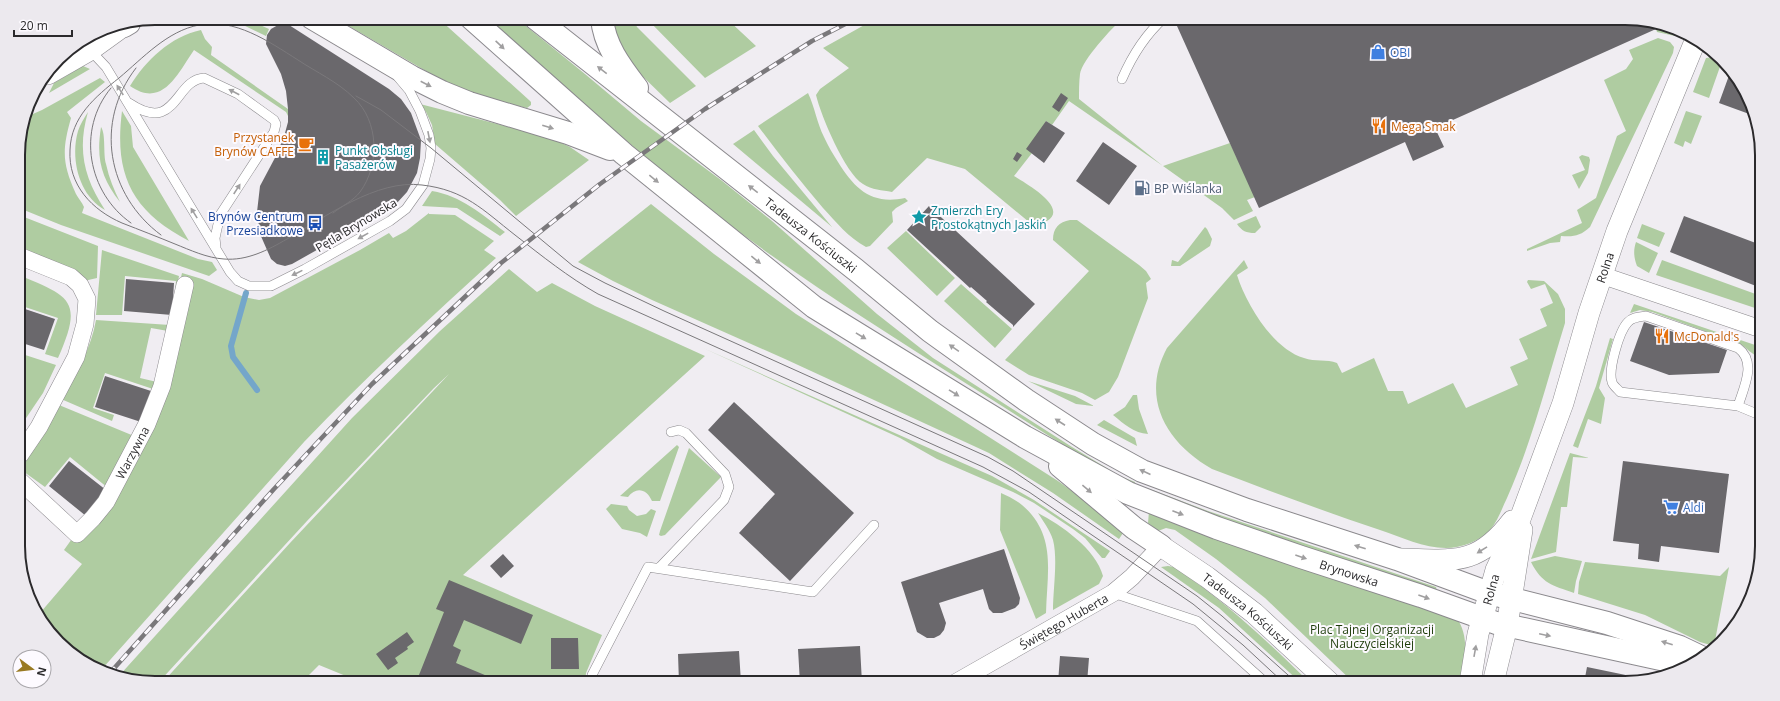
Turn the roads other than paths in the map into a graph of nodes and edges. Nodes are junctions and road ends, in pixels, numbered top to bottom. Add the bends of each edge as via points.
1 (324, 25) edge
2 (479, 25) edge
3 (544, 25) edge
4 (603, 25) edge
5 (1156, 25) edge
6 (110, 33) edge
7 (1694, 45) edge
8 (82, 49) edge
9 (380, 58) junction
10 (63, 63) edge
11 (1122, 79) dead end
12 (128, 102) junction
13 (654, 112) junction
14 (624, 154) junction
15 (217, 250) junction
16 (25, 259) edge
17 (1601, 275) junction
18 (185, 284) dead end
19 (1755, 326) edge
20 (1738, 406) junction
21 (1755, 413) edge
22 (670, 432) dead end
23 (1025, 437) junction
24 (25, 448) edge
25 (25, 486) edge
26 (1526, 501) junction
27 (874, 524) dead end
28 (1161, 546) junction
29 (1397, 558) junction
30 (659, 568) junction
31 (1113, 593) junction
32 (1489, 593) junction
33 (1511, 599) junction
34 (1482, 619) junction
35 (1507, 626) junction
36 (1696, 655) edge
37 (1679, 664) edge
38 (592, 676) edge
39 (967, 676) edge
40 (1258, 676) edge
41 (1322, 676) edge
42 (1471, 676) edge
43 (1495, 676) edge

1 - 9 main road
2 -> 14 main road
13 -> 3 main road, Tadeusza Kościuszki
4 - 13 main road via 617,62
5 - 11 lane via 1133,55
6 - 8 street
7 - 17 street, Rolna
8 - 10 street
12 -> 8 lane, Pętla Brynowska via 106,68
9 -> 14 main road via 442,92 469,103 568,133
9 -> 15 lane, Pętla Brynowska via 408,90 430,135 430,159 423,185 406,209 383,225 271,286 249,286 238,281
15 -> 12 lane, Pętla Brynowska
15 -> 12 lane, Pętla Brynowska via 215,238 220,215 274,132 274,120 238,94 204,78 198,78 161,112 145,112
29 -> 13 main road, Tadeusza Kościuszki via 1188,489 1142,471 1093,444 1026,400 930,331
14 -> 23 main road via 814,307
16 - 24 street via 71,278 80,285 87,299 85,324 76,357 39,428
17 - 19 street
17 - 26 street, Rolna via 1564,403
18 - 25 street, Warzywna via 162,386 147,424 113,491 94,518 77,534
20 - 20 lane via 1749,365 1744,352 1646,316 1629,321 1623,328 1610,373 1612,384 1620,392
20 - 21 lane
22 - 30 lane via 679,430 688,435 725,474 729,487 724,500
23 -> 28 main road via 1134,528
23 -> 34 main road, Brynowska via 1142,499
26 -> 29 street via 1504,532 1475,555 1451,560
26 - 32 street, Rolna via 1496,570
26 - 33 street, Rolna
27 - 30 lane via 813,592
28 - 31 street, Świętego Huberta
28 - 41 street, Tadeusza Kościuszki via 1254,613
29 - 32 main road
30 - 38 lane via 648,567
31 - 39 street, Świętego Huberta
31 - 40 lane via 1197,621
32 - 33 main road
32 - 34 street, Rolna
33 - 35 street, Rolna
36 -> 33 main road via 1607,623
34 - 35 main road, Brynowska
42 -> 34 street, Rolna
35 -> 37 main road, Brynowska
35 - 43 street, Rolna

